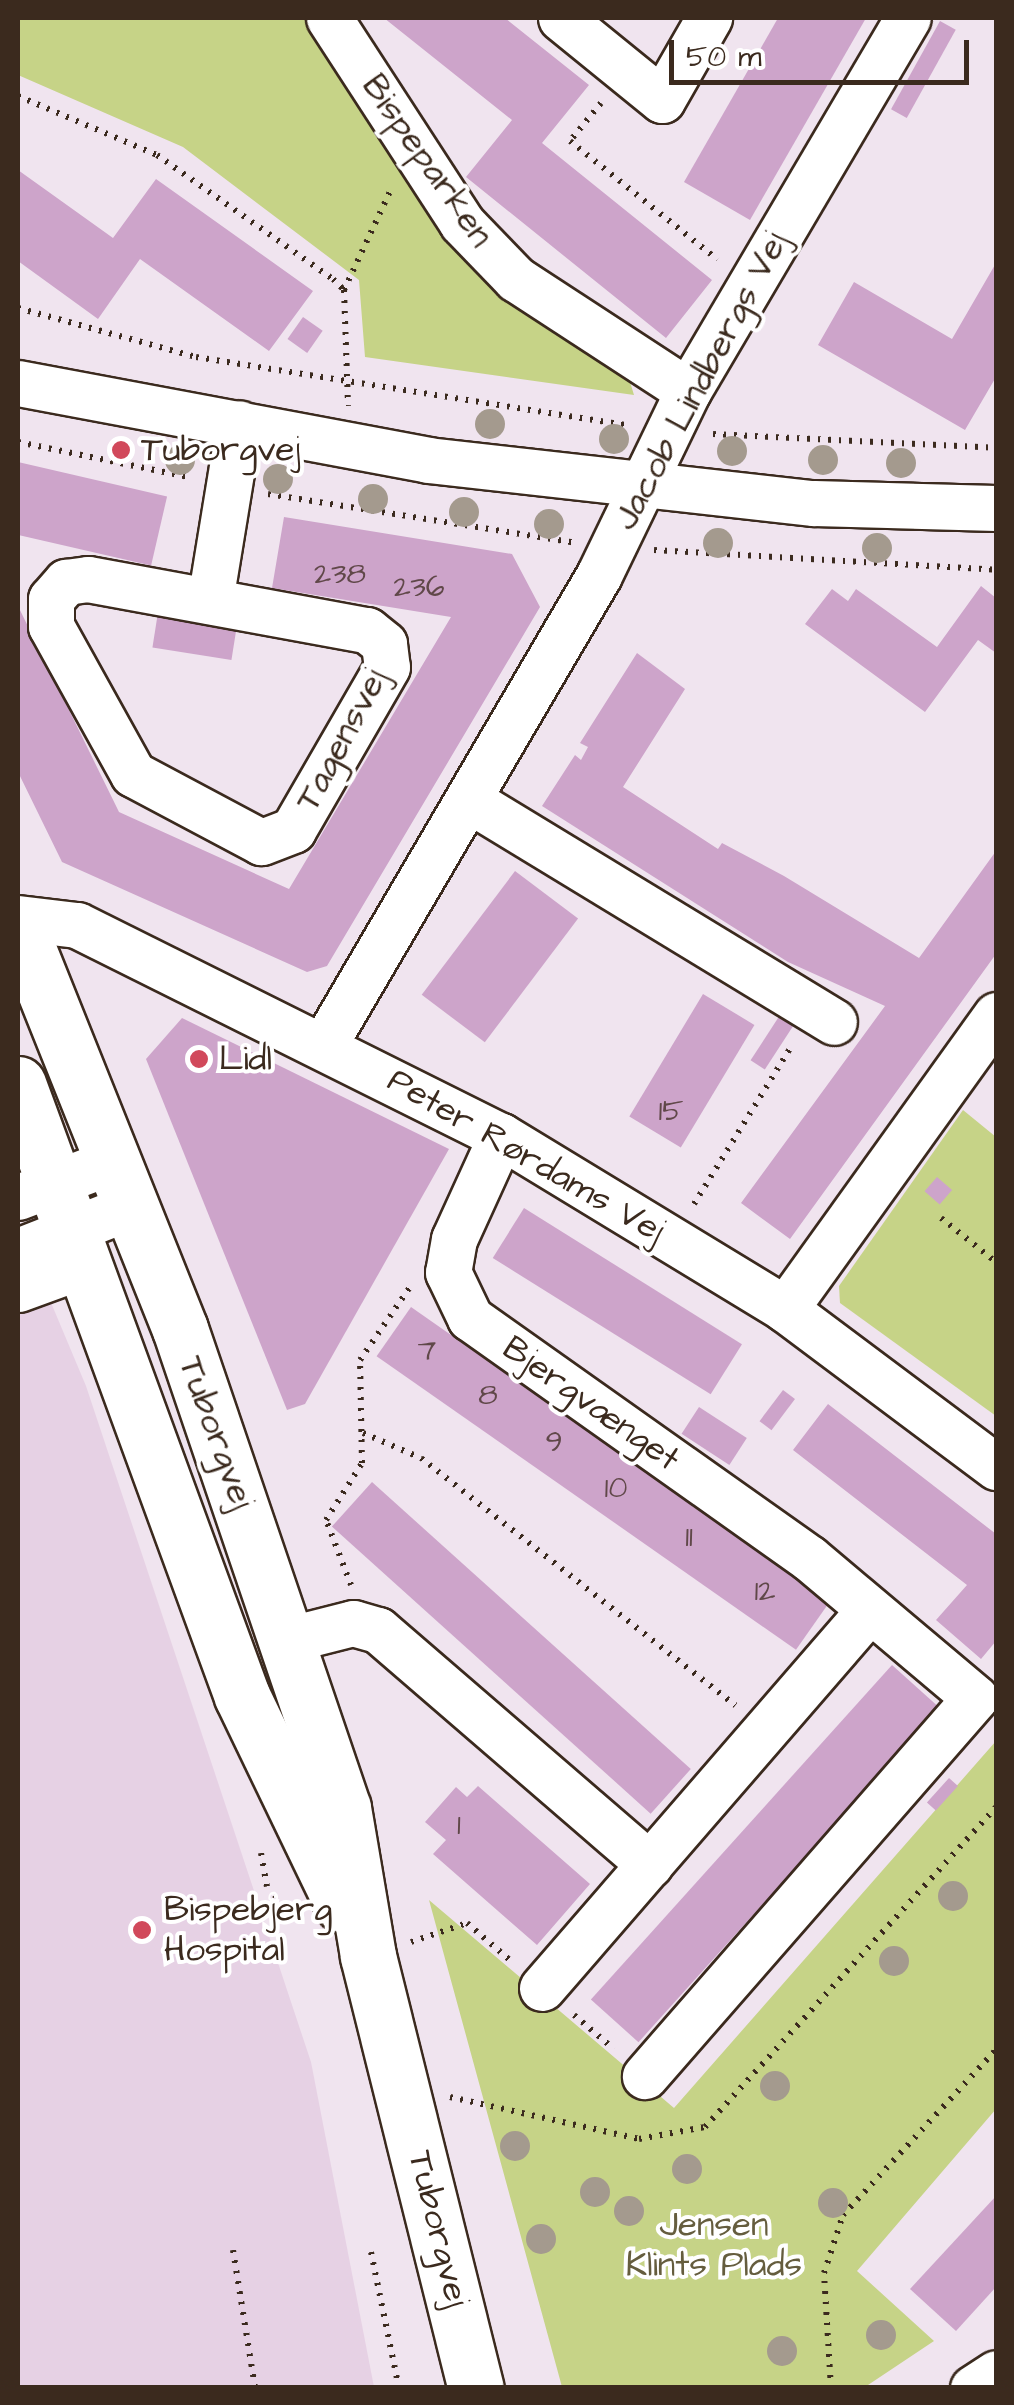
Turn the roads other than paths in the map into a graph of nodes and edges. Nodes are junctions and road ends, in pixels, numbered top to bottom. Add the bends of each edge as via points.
1 (329, 18) edge
2 (561, 18) edge
3 (709, 18) edge
4 (908, 18) edge
5 (18, 358) edge
6 (18, 383) edge
7 (688, 391) junction
8 (132, 399) junction
9 (239, 422) junction
10 (640, 487) junction
11 (996, 508) edge
12 (210, 601) junction
13 (470, 800) junction
14 (18, 921) edge
15 (996, 1014) edge
16 (824, 1016) road end
17 (325, 1044) junction
18 (18, 1084) edge
19 (501, 1136) junction
20 (123, 1183) junction
21 (57, 1218) edge
22 (18, 1251) edge
23 (18, 1289) edge
24 (784, 1310) junction
25 (996, 1467) edge
26 (869, 1611) junction
27 (290, 1639) junction
28 (650, 1865) junction
29 (368, 1956) junction
30 (542, 1988) dead end
31 (645, 2076) dead end
32 (996, 2372) edge
33 (476, 2388) edge
34 (973, 2388) edge

1 - 7 street, Bispeparken via 462,223 516,279
2 - 3 street via 662,100
4 - 7 street, Jacob Lindbergs Vej
5 - 8 street
6 - 8 street
7 - 10 street, Jacob Lindbergs Vej
8 - 9 street
9 - 10 street
9 - 12 street
10 - 11 street
10 - 13 street, Jacob Lindbergs Vej
12 - 12 street, Tagensvej via 66,582 51,599 52,626 150,790 261,842 277,841 293,830 388,667 384,644 368,630
13 - 16 street
13 - 17 street, Jacob Lindbergs Vej
14 - 17 street, Peter Rørdams Vej via 77,925
14 - 20 main road, Tuborgvej
15 - 24 street
17 - 19 street, Peter Rørdams Vej
18 - 21 main road, Tuborgvej
19 - 24 street, Peter Rørdams Vej
19 - 26 street, Bjergvænget via 448,1272 470,1318 810,1558
20 - 21 street
20 - 27 main road, Tuborgvej
21 - 22 street
21 - 23 street
21 - 29 main road, Tuborgvej via 242,1696
24 - 25 street, Peter Rørdams Vej
26 - 28 street
26 - 31 street, Bjergvænget via 975,1698
27 - 28 street via 353,1624 378,1630
27 - 29 main road, Tuborgvej via 343,1808
28 - 30 street
29 - 33 main road, Tuborgvej
32 - 34 street

